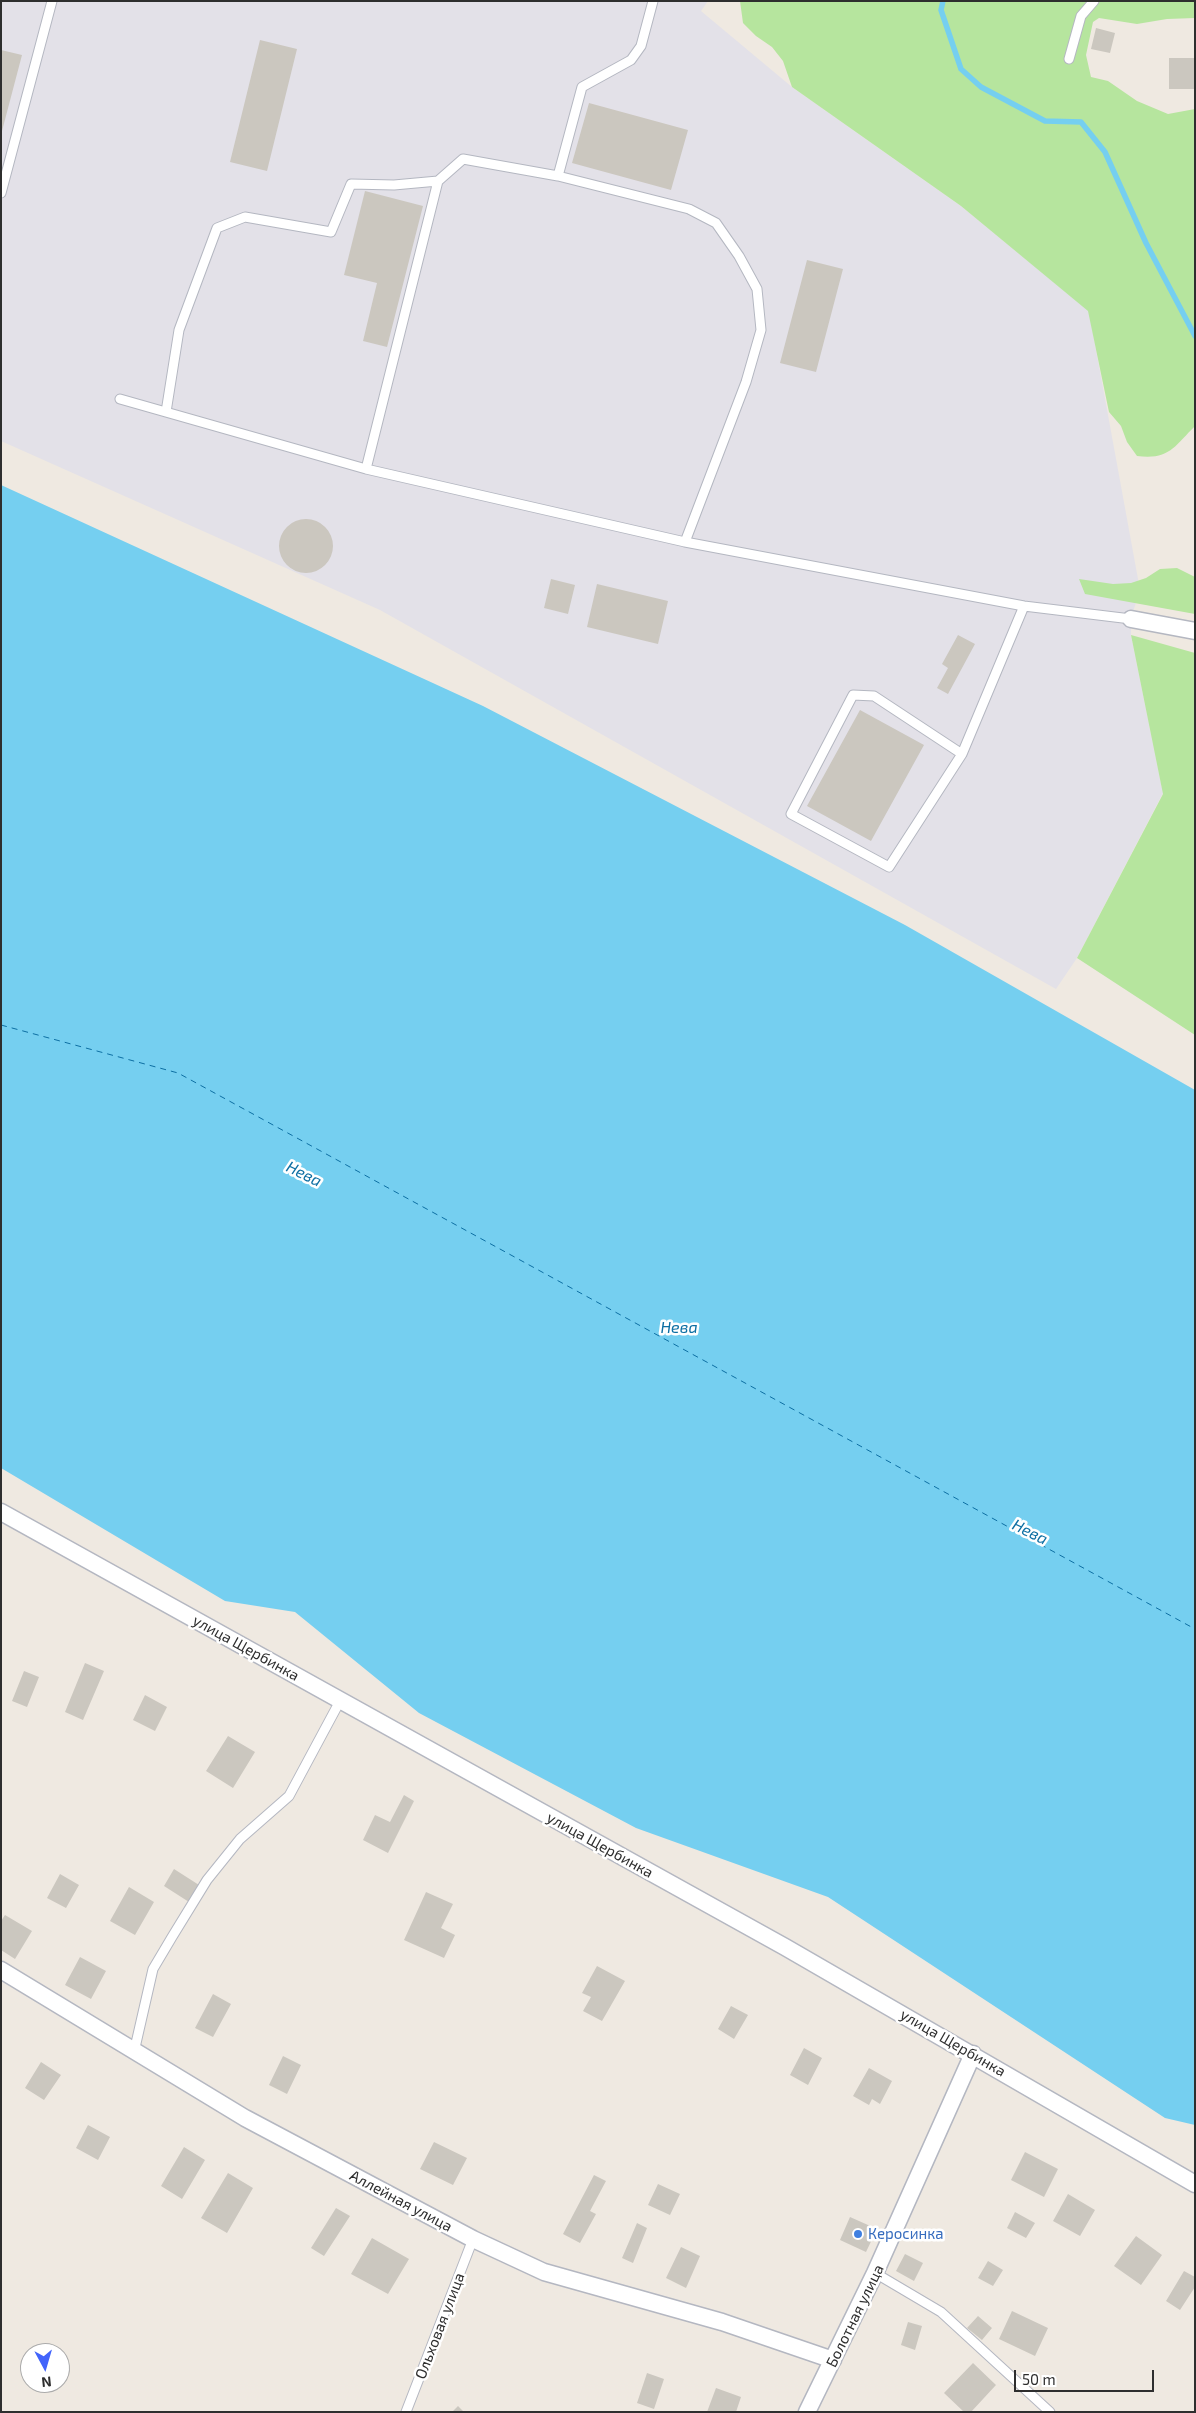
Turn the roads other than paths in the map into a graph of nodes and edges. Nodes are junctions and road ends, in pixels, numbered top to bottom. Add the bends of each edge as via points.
1 (52, 1) edge
2 (653, 1) edge
3 (1094, 1) edge
4 (1069, 59) dead end
5 (558, 176) junction
6 (438, 181) junction
7 (1, 193) edge
8 (120, 399) dead end
9 (166, 412) junction
10 (366, 469) junction
11 (685, 542) junction
12 (1024, 606) junction
13 (1130, 618) joint
14 (1195, 631) edge
15 (962, 754) junction
16 (1, 1512) edge
17 (340, 1701) junction
18 (1, 1970) edge
19 (134, 2052) junction
20 (973, 2054) junction
21 (1195, 2184) edge
22 (473, 2239) junction
23 (875, 2273) junction
24 (834, 2360) junction
25 (406, 2412) edge
26 (807, 2412) edge
27 (1050, 2412) edge

1 - 7 lane
2 - 5 lane via 641,46 631,60 582,87
3 - 4 lane via 1081,16
5 - 6 lane via 463,159
5 - 11 lane via 689,209 716,224 757,288 761,330 746,382
6 - 9 lane via 351,184 331,232 245,216 217,228 179,330
6 - 10 lane
8 - 9 lane
9 - 10 lane
10 - 11 lane
11 - 12 lane
12 - 13 lane
12 - 15 lane
13 - 14 street
15 - 15 lane via 889,867 791,814 853,695 874,696
16 - 17 street, улица Щербинка
17 - 19 lane via 289,1796 240,1839 207,1880 153,1969
17 - 20 street, улица Щербинка
18 - 19 street, Аллейная улица
19 - 22 street, Аллейная улица via 245,2118
20 - 21 street, улица Щербинка
20 - 23 street, Болотная улица
22 - 24 street, Аллейная улица via 544,2272 722,2322
22 - 25 lane, Ольховая улица
23 - 24 street, Болотная улица
23 - 27 lane via 941,2312
24 - 26 street, Болотная улица

